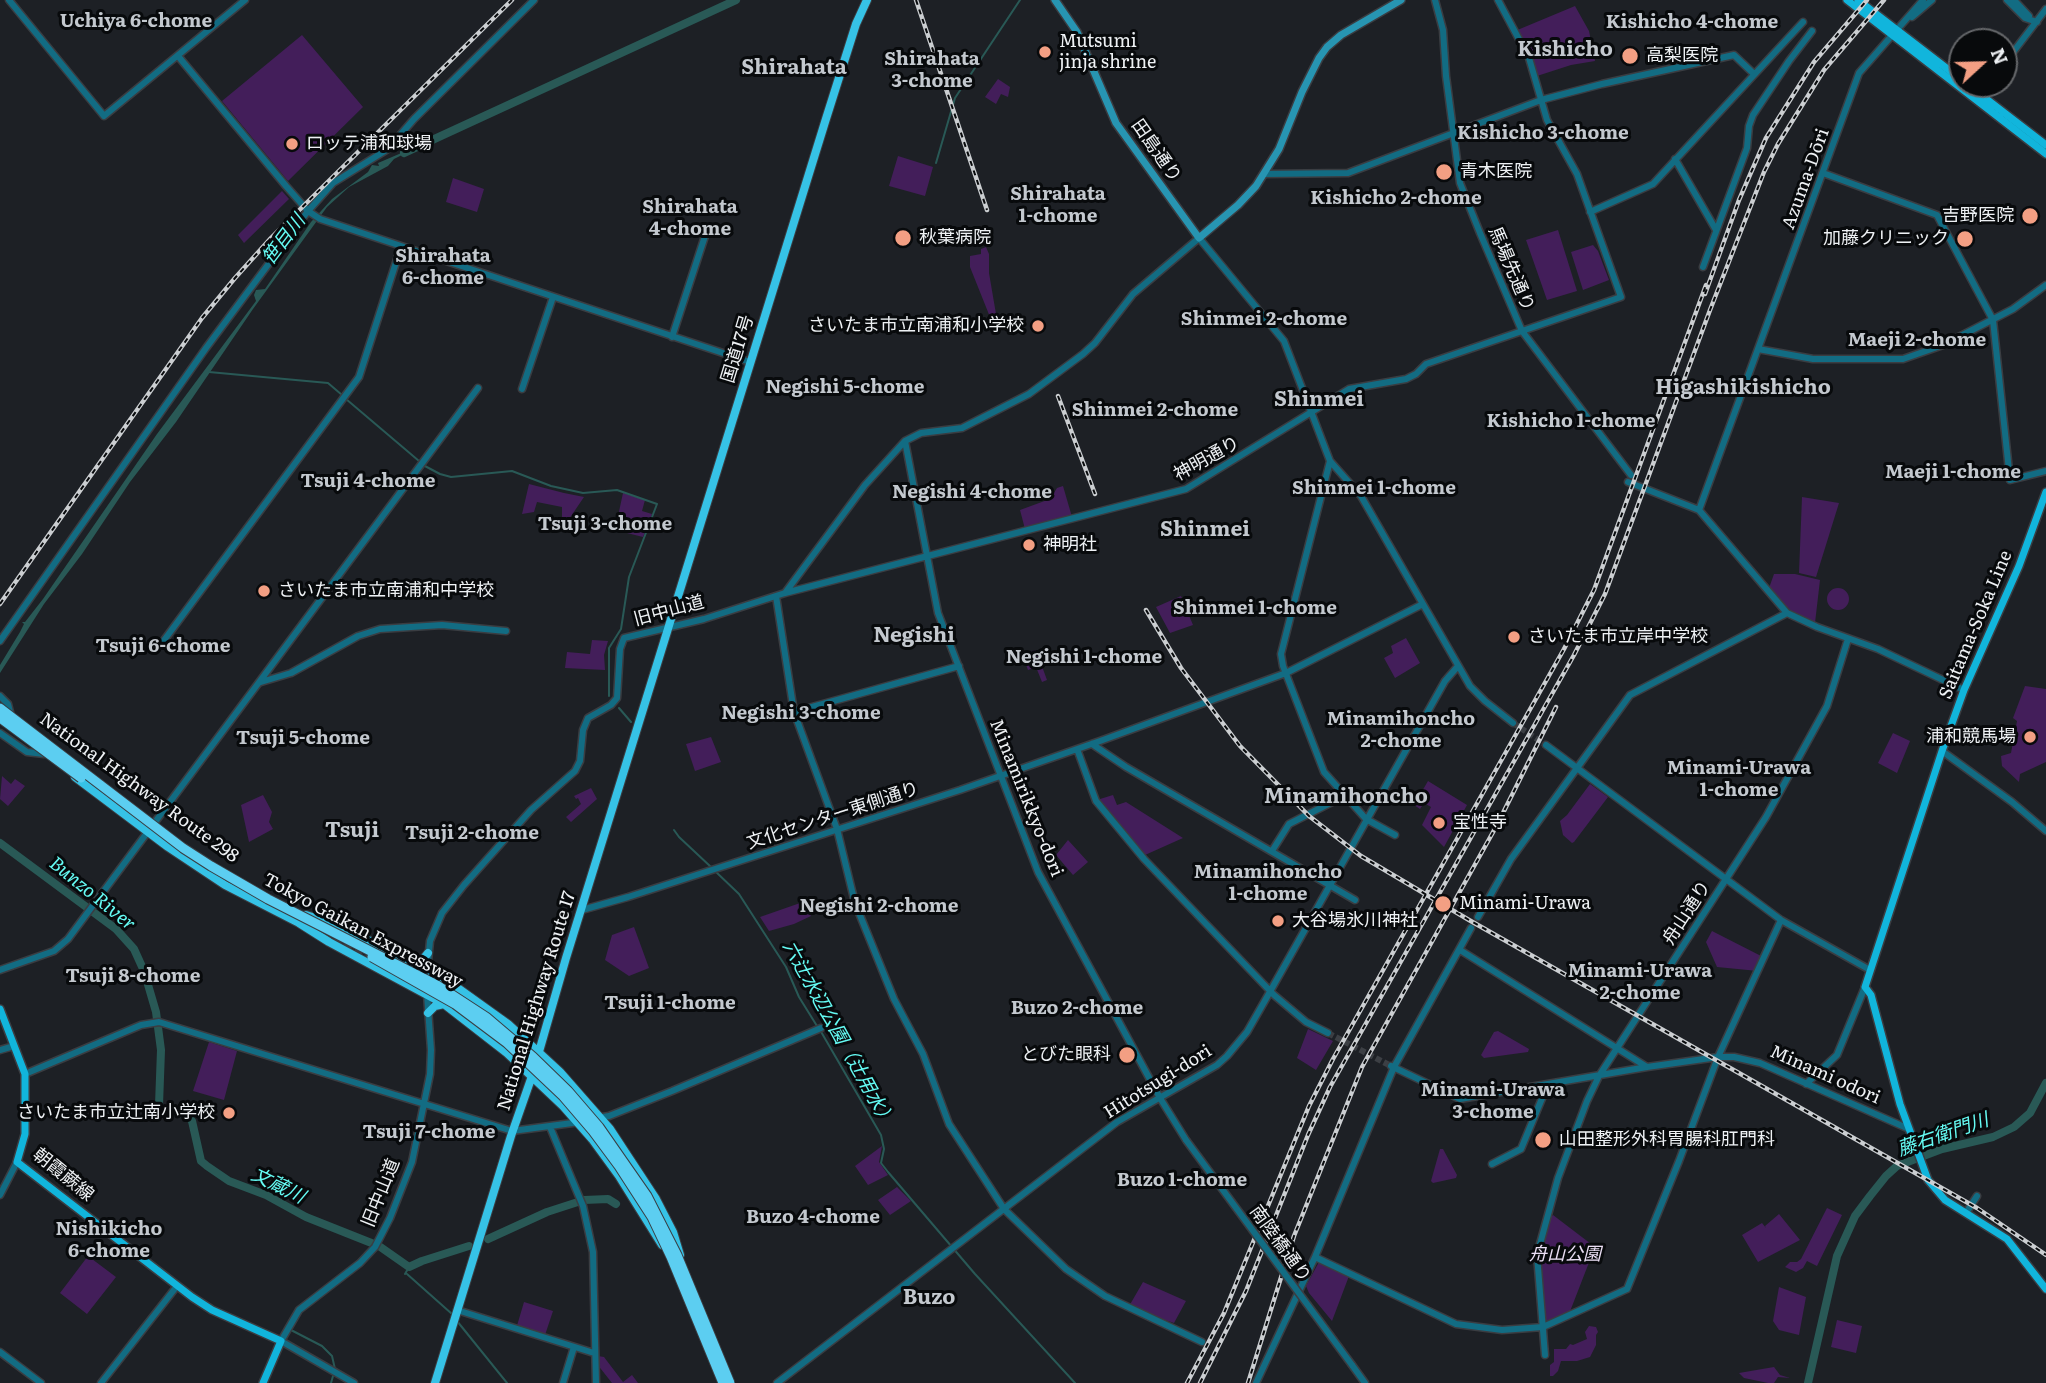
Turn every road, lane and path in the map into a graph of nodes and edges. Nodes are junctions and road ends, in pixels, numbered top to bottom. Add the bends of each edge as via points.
1 (9, 0) edge
2 (245, 0) edge
3 (534, 0) edge
4 (867, 0) edge
5 (1055, 0) edge
6 (1401, 0) edge
7 (1435, 0) edge
8 (1498, 0) edge
9 (1847, 0) edge
10 (1858, 0) edge
11 (1923, 0) edge
12 (1933, 0) edge
13 (2007, 0) edge
14 (2014, 0) edge
15 (2046, 9) edge
16 (1803, 22) dead end
17 (2037, 22) junction
18 (1812, 31) dead end
19 (1895, 32) junction
20 (2018, 46) edge
21 (178, 56) junction
22 (1948, 70) edge
23 (1754, 74) junction
24 (1948, 74) edge
25 (1979, 98) edge
26 (1979, 98) edge
27 (1541, 100) junction
28 (1454, 135) junction
29 (2046, 145) edge
30 (2046, 154) edge
31 (1675, 159) junction
32 (1823, 173) junction
33 (1264, 174) junction
34 (309, 212) junction
35 (1590, 212) junction
36 (1716, 230) junction
37 (706, 233) dead end
38 (1199, 238) junction
39 (401, 247) junction
40 (1703, 267) dead end
41 (2046, 285) edge
42 (553, 297) junction
43 (1993, 320) junction
44 (1521, 331) junction
45 (672, 337) junction
46 (1758, 349) junction
47 (751, 362) junction
48 (478, 388) dead end
49 (522, 389) dead end
50 (1311, 412) junction
51 (905, 441) junction
52 (1330, 461) junction
53 (2046, 471) edge
54 (2046, 492) edge
55 (1699, 510) junction
56 (927, 558) junction
57 (785, 593) junction
58 (776, 596) junction
59 (1423, 604) junction
60 (1787, 613) junction
61 (669, 629) junction
62 (506, 631) dead end
63 (1848, 639) junction
64 (0, 641) edge
65 (162, 643) dead end
66 (959, 666) junction
67 (1458, 666) junction
68 (1286, 673) junction
69 (259, 683) junction
70 (1964, 690) junction
71 (0, 696) edge
72 (3, 708) edge
73 (794, 712) junction
74 (0, 719) edge
75 (1513, 723) tunnel mouth
76 (0, 733) edge
77 (1092, 744) junction
78 (1546, 746) tunnel mouth
79 (1077, 749) junction
80 (1942, 751) junction
81 (44, 754) junction
82 (1577, 769) junction
83 (1001, 776) junction
84 (1343, 796) junction
85 (1366, 819) junction
86 (155, 822) junction
87 (837, 829) junction
88 (147, 831) junction
89 (2046, 831) edge
90 (1395, 835) dead end
91 (1272, 851) junction
92 (1726, 879) junction
93 (1330, 886) junction
94 (1355, 900) dead end
95 (582, 910) junction
96 (301, 919) junction
97 (1781, 920) junction
98 (336, 930) tunnel mouth
99 (333, 940) tunnel mouth
100 (1460, 950) junction
101 (428, 953) junction
102 (413, 962) junction
103 (0, 970) edge
104 (427, 970) junction
105 (1870, 970) junction
106 (1865, 988) junction
107 (1271, 991) junction
108 (427, 994) junction
109 (444, 1004) junction
110 (0, 1009) edge
111 (428, 1013) junction
112 (819, 1029) dead end
113 (1328, 1033) tunnel mouth
114 (14, 1046) junction
115 (1617, 1049) junction
116 (0, 1050) edge
117 (539, 1053) junction
118 (1718, 1057) junction
119 (1393, 1066) junction
120 (1647, 1067) junction
121 (25, 1074) junction
122 (532, 1076) junction
123 (1599, 1076) junction
124 (1548, 1084) junction
125 (1806, 1084) junction
126 (1160, 1098) junction
127 (424, 1104) junction
128 (600, 1117) junction
129 (577, 1122) junction
130 (550, 1127) junction
131 (1909, 1129) junction
132 (512, 1131) junction
133 (1186, 1140) joint
134 (18, 1162) junction
135 (1492, 1164) dead end
136 (0, 1195) edge
137 (1977, 1196) dead end
138 (648, 1203) dead end
139 (1004, 1209) junction
140 (1966, 1213) junction
141 (1315, 1257) junction
142 (680, 1264) junction
143 (177, 1286) junction
144 (2046, 1289) edge
145 (456, 1315) junction
146 (1542, 1327) junction
147 (281, 1341) junction
148 (1202, 1342) dead end
149 (574, 1347) junction
150 (0, 1352) edge
151 (594, 1353) junction
152 (1545, 1355) dead end
153 (41, 1383) edge
154 (102, 1383) edge
155 (263, 1383) edge
156 (354, 1383) edge
157 (435, 1383) edge
158 (563, 1383) edge
159 (596, 1383) edge
160 (723, 1383) edge
161 (732, 1383) edge
162 (777, 1383) edge
163 (1256, 1383) edge
164 (1365, 1383) edge

1 - 21 street via 104,116
2 - 21 street
3 - 34 street via 388,149 333,183
4 - 47 highway, 国道17号 via 841,68
5 - 38 main road, 田島通り via 1077,32 1116,123
6 - 33 main road via 1341,35 1323,52
7 - 28 street, 馬場先通り via 1443,30
8 - 27 street via 1529,58
9 - 19 main road
10 - 19 main road
11 - 19 street
12 - 19 street
13 - 17 street via 2025,18
14 - 17 street
15 - 17 street
16 - 23 street
17 - 20 street
18 - 36 street via 1753,115 1747,148
19 - 22 main road
19 - 24 main road
19 - 32 street, Azuma-Dōri via 1859,73
21 - 34 street
23 - 27 street via 1734,55
23 - 31 street
25 - 29 main road
26 - 30 main road
27 - 28 street
27 - 35 street
28 - 33 street via 1348,173
28 - 44 street, 馬場先通り via 1460,183
31 - 35 street via 1653,184
31 - 36 street
32 - 43 street via 1937,215
32 - 46 street, Azuma-Dōri
33 - 38 main road via 1244,199
34 - 39 street
34 - 64 street via 206,347
35 - 44 street, 神明通り via 1620,296
36 - 40 street
37 - 45 street
38 - 50 street, 田島通り via 1284,341
38 - 51 street via 1133,294 1083,354 1023,398 962,428 917,434
39 - 42 street
39 - 65 street via 359,377
41 - 43 street
42 - 45 street
42 - 49 street
43 - 46 street via 1903,359 1813,359
43 - 53 street via 2010,480
44 - 50 street, 神明通り via 1426,365 1406,379 1349,389
44 - 55 street, 馬場先通り via 1629,478
45 - 47 street
46 - 55 street, Azuma-Dōri
47 - 61 highway, 国道17号
48 - 69 street
50 - 52 street, 田島通り
50 - 56 street, 神明通り via 1186,489
51 - 56 street, Minamirikkyo-dori
51 - 57 street via 863,488
52 - 59 street via 1361,496
52 - 68 street via 1281,654
54 - 70 main road, Saitama-Soka Line
55 - 60 street, 馬場先通り
56 - 57 street, 神明通り
56 - 66 street, Minamirikkyo-dori via 939,613
57 - 58 street, 旧中山道
58 - 61 street, 旧中山道
58 - 73 street
59 - 67 street
59 - 68 street, 文化センター東側通り
60 - 63 street
60 - 82 street via 1630,695
61 - 95 highway, National Highway Route 17
61 - 101 street, 旧中山道 via 624,638 617,698 588,718 575,771 531,810 458,892 436,923
62 - 69 street via 442,625 380,629 291,673
63 - 70 street
63 - 92 street, 舟山通り via 1827,706
66 - 73 street
66 - 83 street, Minamirikkyo-dori
67 - 75 street via 1477,694
67 - 85 street, Hitotsugi-dori
68 - 77 street, 文化センター東側通り
68 - 84 street via 1324,772
69 - 86 street
70 - 80 main road, Saitama-Soka Line
71 - 72 street via 8,704
72 - 86 highway, National Highway Route 298
72 - 161 highway, Tokyo Gaikan Expressway, bridge via 183,848 268,899 437,985 485,1017 542,1065 599,1126 647,1196
73 - 87 street
74 - 81 highway, National Highway Route 298
74 - 160 highway, Tokyo Gaikan Expressway, bridge via 220,878 445,997 529,1062 593,1130 641,1200 671,1258
76 - 81 street via 27,752
77 - 79 street, 文化センター東側通り
77 - 91 street
78 - 82 street
79 - 83 street, 文化センター東側通り
79 - 107 street via 1096,801 1144,859
80 - 89 street
80 - 105 main road, Saitama-Soka Line
81 - 88 highway, National Highway Route 298
82 - 92 street
82 - 100 street via 1511,859
83 - 87 street, 文化センター東側通り
83 - 126 street, Minamirikkyo-dori via 1041,879
84 - 85 street
84 - 91 street via 1289,824
85 - 90 street
85 - 93 street, Hitotsugi-dori
86 - 88 street
86 - 96 highway, National Highway Route 298
87 - 95 street, 文化センター東側通り
87 - 139 street via 863,925 923,1054 947,1122
88 - 96 highway, National Highway Route 298 via 225,885
88 - 103 street via 63,945
91 - 93 street
92 - 97 street
92 - 115 street, 舟山通り
93 - 94 street
93 - 107 street, Hitotsugi-dori
95 - 117 highway, National Highway Route 17
96 - 98 highway, National Highway Route 298
96 - 99 highway, National Highway Route 298
96 - 102 highway via 338,925
96 - 108 highway via 329,942
97 - 105 street
97 - 118 street
100 - 115 street
100 - 119 street
101 - 102 highway
101 - 104 street, 旧中山道
102 - 104 highway
104 - 108 street, 旧中山道
104 - 117 highway via 488,1009
105 - 106 main road, Saitama-Soka Line
106 - 125 street via 1842,1047
106 - 131 main road via 1871,995
107 - 113 street via 1306,1022
107 - 126 street, Hitotsugi-dori via 1227,1056
108 - 109 highway
108 - 111 street, 旧中山道
109 - 111 highway
109 - 122 highway
110 - 114 main road
111 - 127 street, 旧中山道 via 431,1063
112 - 128 street
114 - 116 street
114 - 121 main road
115 - 120 street
115 - 123 street, 舟山通り
117 - 122 highway, National Highway Route 17
117 - 128 highway
118 - 120 street, Minami odori
118 - 125 street, Minami odori via 1760,1063
118 - 146 street via 1627,1289
119 - 124 street, Minami odori via 1460,1099
119 - 141 street
120 - 123 street, Minami odori
121 - 127 street via 141,1025 159,1022
121 - 134 main road, 朝霞蕨線 via 25,1134
122 - 129 highway
122 - 132 highway, National Highway Route 17
123 - 124 street, Minami odori
123 - 146 street, 舟山通り via 1558,1178 1537,1255
124 - 135 street via 1521,1149
125 - 131 street, Minami odori
126 - 133 street, Minamirikkyo-dori
126 - 139 street, Hitotsugi-dori via 1118,1122
127 - 132 street
127 - 147 street, 旧中山道 via 406,1178 377,1244 360,1263 299,1310
128 - 129 street
128 - 142 highway via 656,1199 673,1232
129 - 130 street
129 - 142 highway
130 - 132 street
130 - 151 street via 583,1206 593,1252
131 - 140 main road via 1928,1180 1938,1194
132 - 145 highway, National Highway Route 17
133 - 164 street, 南陸橋通り, bridge
134 - 136 street
134 - 143 main road, 朝霞蕨線
137 - 140 street
138 - 142 highway
139 - 148 street via 1093,1289
139 - 162 street, Hitotsugi-dori
140 - 144 main road via 2007,1239
141 - 146 street via 1456,1324 1502,1330
141 - 163 street
142 - 160 highway
142 - 161 highway
143 - 147 main road, 朝霞蕨線 via 212,1310
143 - 154 street
145 - 149 street
145 - 157 highway, National Highway Route 17
146 - 152 street, 舟山通り
147 - 155 main road, 旧中山道
147 - 156 street
149 - 151 street
149 - 158 street
150 - 153 street
151 - 159 street

